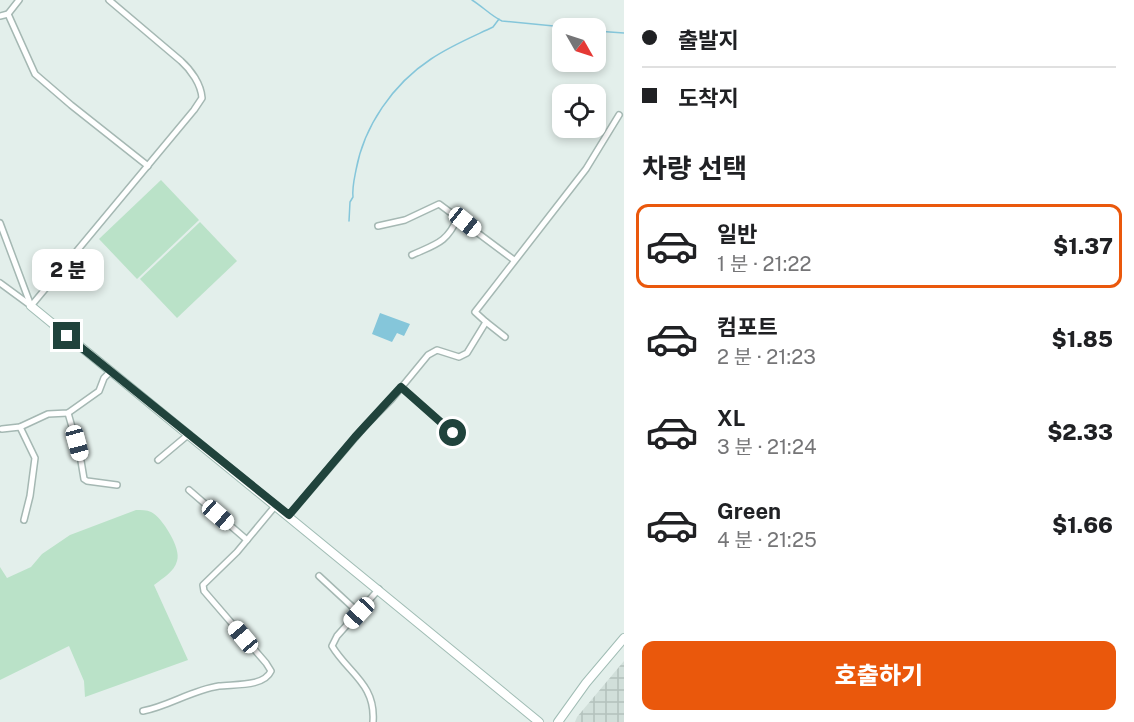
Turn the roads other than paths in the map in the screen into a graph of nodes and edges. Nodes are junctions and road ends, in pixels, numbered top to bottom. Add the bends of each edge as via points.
1 (19, 0) edge
2 (108, 0) edge
3 (8, 14) junction
4 (0, 16) edge
5 (619, 115) dead end
6 (148, 166) junction
7 (458, 217) junction
8 (0, 224) edge
9 (378, 226) dead end
10 (412, 255) dead end
11 (514, 260) junction
12 (0, 282) edge
13 (31, 306) junction
14 (486, 322) junction
15 (505, 337) dead end
16 (111, 370) junction
17 (401, 387) junction
18 (68, 413) junction
19 (20, 427) junction
20 (2, 429) dead end
21 (453, 433) dead end
22 (189, 434) junction
23 (158, 460) dead end
24 (117, 485) dead end
25 (189, 490) dead end
26 (276, 505) junction
27 (289, 515) junction
28 (24, 520) dead end
29 (247, 540) junction
30 (319, 576) dead end
31 (379, 590) junction
32 (359, 613) junction
33 (624, 638) edge
34 (142, 711) dead end
35 (373, 722) edge
36 (539, 722) edge
37 (558, 722) edge

1 - 3 street
2 - 6 street via 181,61 201,92 200,102
3 - 4 street
3 - 6 street via 35,74
5 - 11 street via 586,169
6 - 13 street
7 - 9 street via 436,205 405,220
7 - 10 street via 450,234
7 - 11 street
8 - 13 street
11 - 14 street via 475,312
12 - 13 street
13 - 16 street
14 - 15 street
14 - 17 street via 467,353 454,357 441,350 432,351
16 - 18 street via 99,391
16 - 22 street
17 - 21 street
17 - 27 street
18 - 19 street via 48,414
18 - 24 street via 84,479
19 - 20 street
19 - 28 street via 35,458
22 - 23 street
22 - 26 street
25 - 29 street
26 - 27 street
26 - 29 street
27 - 31 street
29 - 34 street via 203,585 204,591 267,663 270,674 249,683 202,690
30 - 32 street
31 - 32 street
31 - 36 street
32 - 35 street via 332,646 361,680 371,702
33 - 37 street

